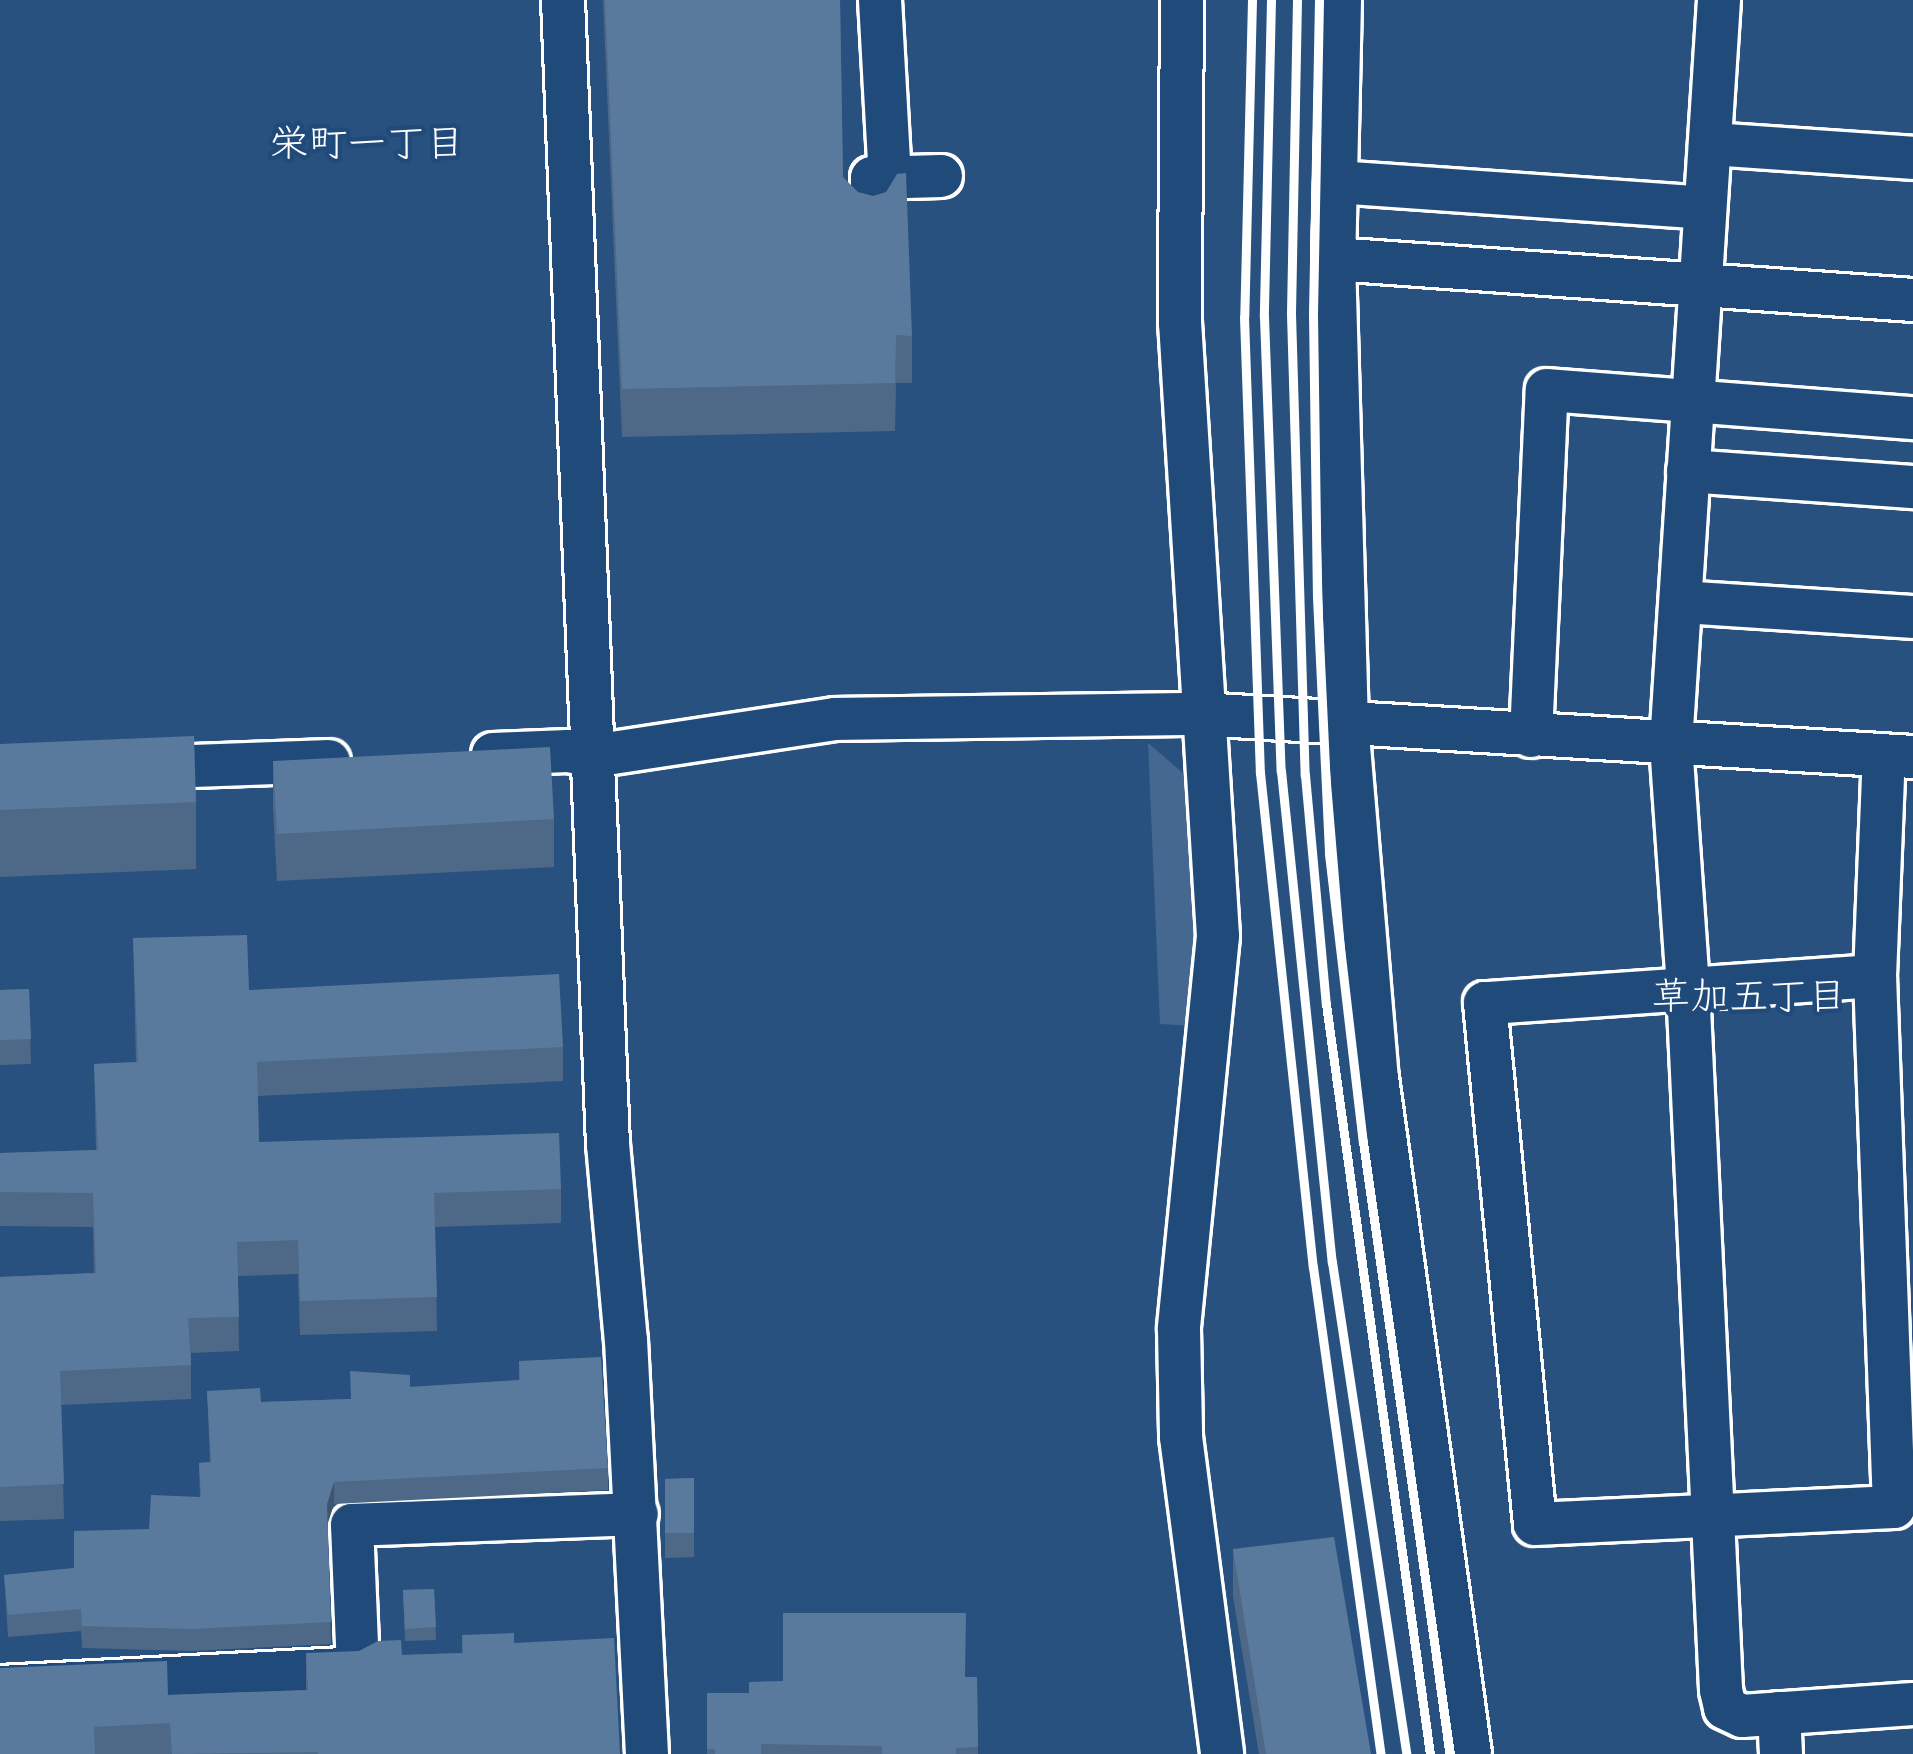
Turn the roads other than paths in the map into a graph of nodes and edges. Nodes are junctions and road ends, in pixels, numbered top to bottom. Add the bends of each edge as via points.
1 (563, 0) edge
2 (880, 0) edge
3 (1182, 0) edge
4 (1340, 0) edge
5 (1719, 0) edge
6 (1710, 144) junction
7 (1913, 158) edge
8 (941, 176) dead end
9 (890, 177) junction
10 (1336, 182) junction
11 (1704, 208) junction
12 (872, 218) edge
13 (1334, 259) junction
14 (1699, 285) junction
15 (1913, 300) edge
16 (1691, 399) junction
17 (1913, 418) edge
18 (1688, 471) junction
19 (1913, 487) edge
20 (1681, 602) junction
21 (1913, 617) edge
22 (1200, 714) junction
23 (1347, 723) junction
24 (1532, 736) junction
25 (1671, 744) junction
26 (455, 756) edge
27 (593, 756) junction
28 (1898, 756) edge
29 (364, 760) edge
30 (91, 770) edge
31 (1875, 976) junction
32 (1688, 987) junction
33 (637, 1514) junction
34 (1710, 1520) junction
35 (642, 1643) junction
36 (598, 1646) edge
37 (0, 1687) edge
38 (1913, 1704) edge
39 (1780, 1734) edge
40 (647, 1754) edge
41 (1222, 1754) edge
42 (1470, 1754) edge

1 - 27 street
2 - 9 street
3 - 22 street via 1180,322
4 - 10 street
5 - 6 street
6 - 7 street
6 - 11 street
8 - 9 street
9 - 12 street via 872,178
10 - 11 street
10 - 13 street
11 - 14 street
13 - 14 street
13 - 23 street
14 - 15 street
14 - 16 street
16 - 17 street
16 - 18 street
16 - 24 street via 1547,391
18 - 19 street
18 - 20 street
20 - 21 street
20 - 25 street
22 - 23 street
22 - 27 street via 835,719
22 - 41 street via 1218,936 1179,1329 1181,1437
23 - 24 street
23 - 42 street via 1377,1078
24 - 25 street
25 - 28 street
25 - 32 street
26 - 27 street
27 - 33 street via 608,1144
28 - 31 street
29 - 30 street
31 - 32 street
31 - 34 street via 1894,1507
32 - 34 street
32 - 34 street via 1485,1003 1535,1524
33 - 35 street
33 - 37 street via 352,1525 358,1668
34 - 39 street via 1725,1708
35 - 36 street
35 - 40 street
38 - 39 street

